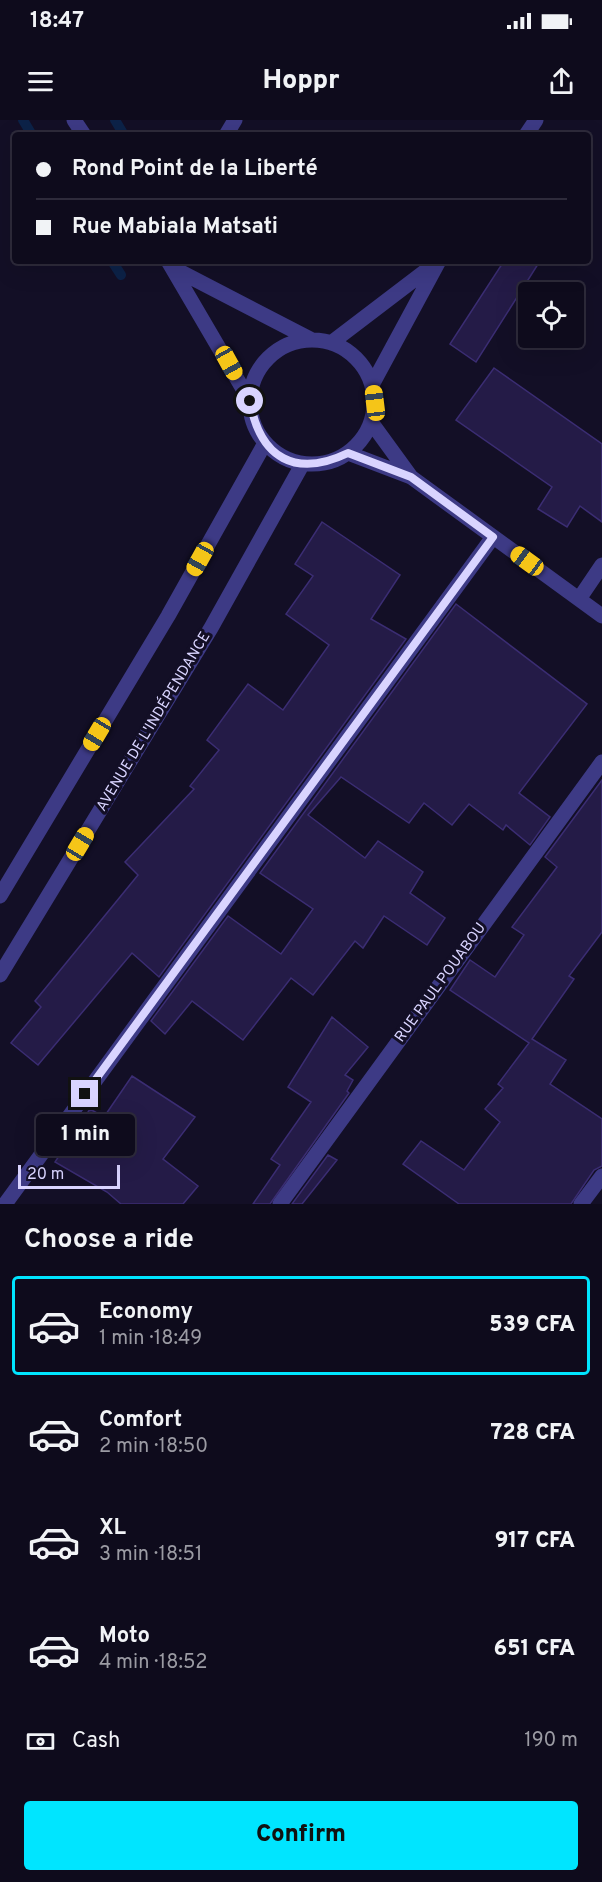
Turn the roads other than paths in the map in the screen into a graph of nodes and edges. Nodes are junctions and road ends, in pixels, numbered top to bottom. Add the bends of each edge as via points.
1 (435, 264) edge
2 (437, 264) edge
3 (172, 265) edge
4 (312, 340) junction
5 (331, 343) junction
6 (372, 385) junction
7 (250, 401) junction
8 (371, 422) junction
9 (265, 443) junction
10 (348, 453) junction
11 (302, 465) junction
12 (411, 477) junction
13 (493, 537) junction
14 (602, 565) edge
15 (579, 599) junction
16 (602, 616) edge
17 (602, 762) edge
18 (0, 896) edge
19 (0, 975) edge
20 (602, 1176) edge
21 (5, 1204) edge
22 (280, 1204) edge
23 (581, 1204) edge

1 - 5 street
2 - 6 street
3 - 4 street
3 - 7 street
4 - 5 street
4 - 7 street via 276,351 253,382
5 - 6 street via 349,352 363,366
6 - 8 street via 375,403
7 - 9 street via 254,424
8 - 10 street via 363,440
8 - 12 street
9 - 11 street
9 - 18 street via 168,616
10 - 11 street via 327,463
10 - 12 street
11 - 19 street, AVENUE DE L'INDÉPENDANCE via 211,628
12 - 13 street
13 - 15 street
13 - 21 street
14 - 15 street
15 - 16 street
17 - 22 street, RUE PAUL POUABOU
20 - 23 street

